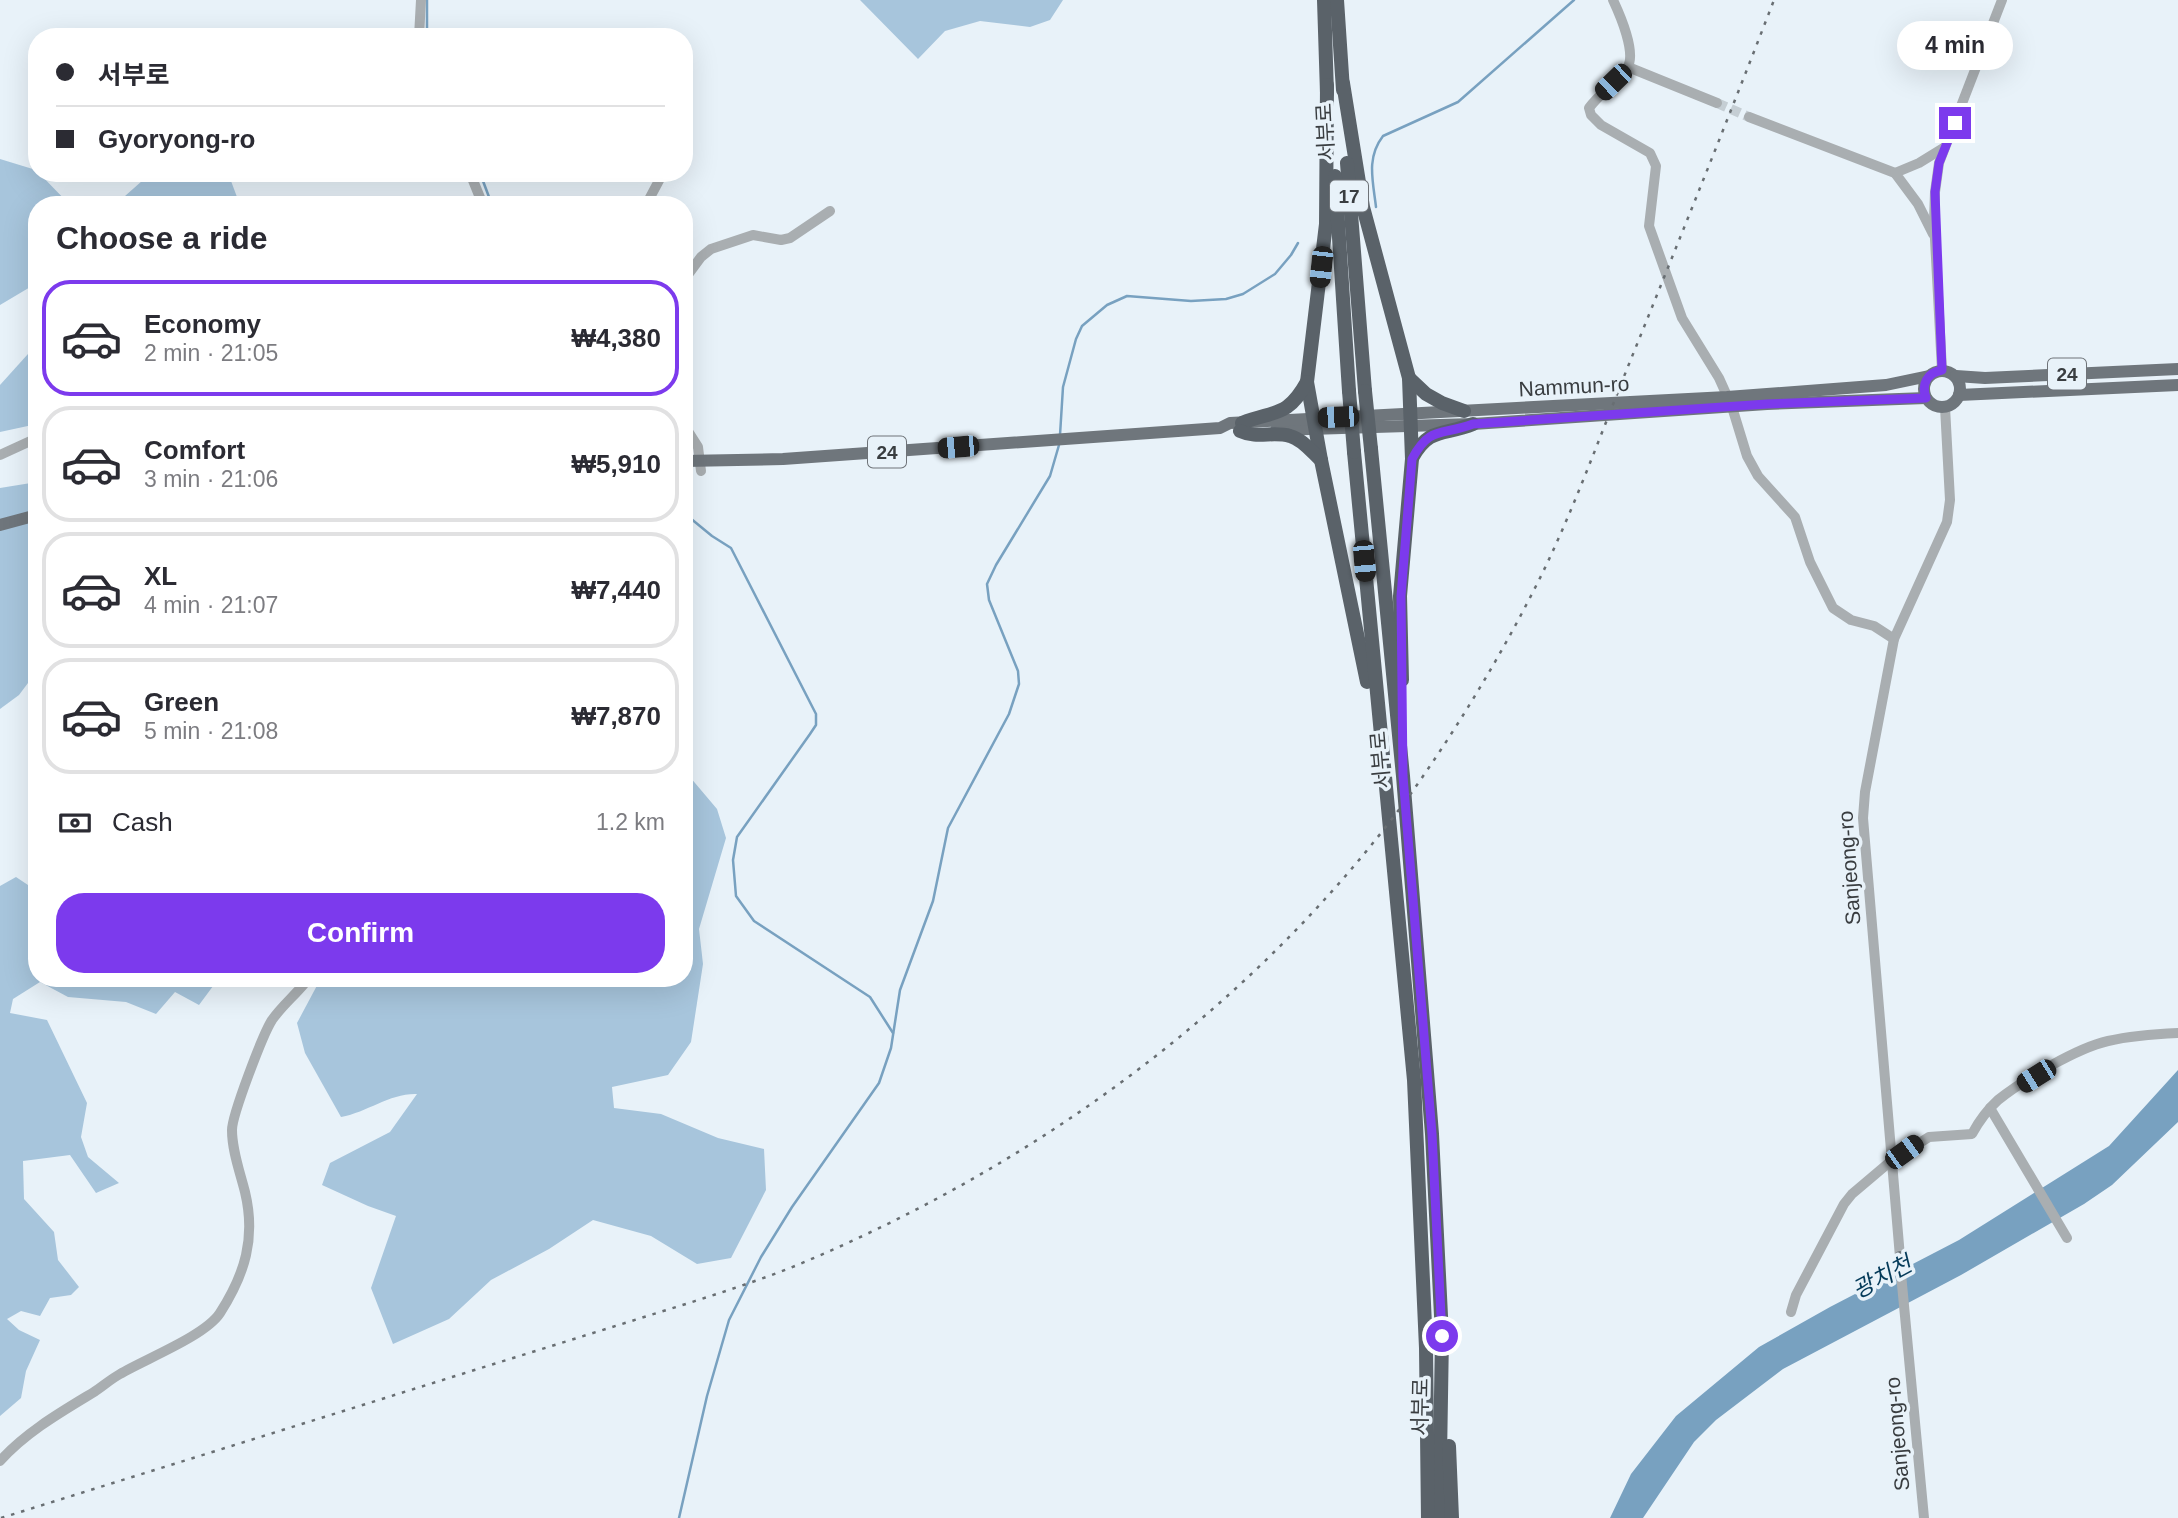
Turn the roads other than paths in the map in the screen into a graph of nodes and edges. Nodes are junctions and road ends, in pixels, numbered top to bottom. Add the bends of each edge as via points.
1 (421, 0) edge
2 (1324, 0) edge
3 (1337, 0) edge
4 (1613, 0) edge
5 (2002, 0) edge
6 (419, 28) edge
7 (1628, 67) junction
8 (1343, 83) junction
9 (1327, 85) junction
10 (1717, 103) tunnel mouth
11 (1749, 117) tunnel mouth
12 (1946, 147) junction
13 (1895, 173) junction
14 (830, 211) dead end
15 (1936, 238) junction
16 (693, 268) edge
17 (2178, 369) edge
18 (1942, 370) junction
19 (2061, 374) junction
20 (1929, 376) junction
21 (1956, 376) junction
22 (1409, 378) junction
23 (1307, 382) junction
24 (2178, 385) edge
25 (2061, 389) junction
26 (1959, 395) junction
27 (1926, 398) junction
28 (1730, 402) junction
29 (1944, 407) junction
30 (1464, 411) junction
31 (1411, 419) junction
32 (1315, 423) junction
33 (1473, 424) junction
34 (1241, 427) junction
35 (693, 439) edge
36 (28, 442) edge
37 (0, 455) edge
38 (1412, 459) junction
39 (1321, 460) junction
40 (693, 464) edge
41 (693, 466) edge
42 (700, 466) junction
43 (28, 511) edge
44 (28, 517) edge
45 (0, 518) edge
46 (0, 525) edge
47 (1894, 639) junction
48 (1403, 776) junction
49 (1385, 779) junction
50 (301, 987) edge
51 (2178, 1033) edge
52 (1990, 1108) junction
53 (1891, 1161) junction
54 (2065, 1234) dead end
55 (1791, 1312) dead end
56 (1442, 1336) junction
57 (1426, 1348) junction
58 (0, 1461) edge
59 (1418, 1518) edge
60 (1428, 1518) edge
61 (1439, 1518) edge
62 (1452, 1518) edge
63 (1924, 1518) edge

1 - 6 street
2 - 9 highway, 서부로 / 17
3 - 8 highway, 서부로 / 17
4 - 7 street via 1630,49
5 - 12 street
7 - 10 street
7 - 28 street via 1598,96 1589,108 1591,115 1650,153 1656,166 1649,226 1656,251 1682,318
8 - 22 highway via 1363,207
8 - 48 highway, 서부로 / 17, bridge via 1365,391
9 - 23 highway via 1326,224
9 - 49 highway, 서부로 / 17, bridge via 1354,452
11 - 13 street
12 - 13 street
12 - 15 street via 1935,192
13 - 15 street
14 - 16 street via 790,238 752,235 711,249
15 - 18 street
17 - 19 main road, 24
18 - 20 main road, Nammun-ro / 24
18 - 21 main road, 24
19 - 21 main road, 24 via 1985,379
19 - 25 main road
20 - 27 main road via 1924,386
20 - 28 main road, Nammun-ro / 24
21 - 26 main road
22 - 30 highway via 1426,394
22 - 31 highway
23 - 32 highway
23 - 34 highway via 1287,408
24 - 25 main road, 24
25 - 26 main road, 24
26 - 29 main road
27 - 28 main road, Nammun-ro / 24
27 - 29 main road, Nammun-ro / 24
28 - 30 main road, Nammun-ro / 24
28 - 33 main road, Nammun-ro / 24
28 - 47 street via 1747,456 1758,476 1795,517 1833,608
29 - 47 street, Sanjeong-ro via 1950,500 1947,523
30 - 31 main road, Nammun-ro / 24
31 - 32 main road, Nammun-ro / 24
31 - 33 main road, Nammun-ro / 24
31 - 38 highway
32 - 34 main road, Nammun-ro / 24
32 - 39 highway
33 - 38 highway via 1439,431
34 - 39 highway via 1250,436 1288,435
34 - 42 main road, Nammun-ro / 24 via 1230,423 1220,428 718,460
35 - 42 street
36 - 37 street
38 - 48 highway via 1401,596
39 - 49 highway
40 - 42 main road, Nammun-ro / 24
41 - 42 main road, Nammun-ro / 24
43 - 45 main road
44 - 46 main road
47 - 53 street, Sanjeong-ro via 1863,818
48 - 56 highway, 서부로 / 17 via 1432,1134
49 - 57 highway, 서부로 / 17 via 1414,1080
50 - 58 street via 264,1035 232,1126 251,1229 248,1252 218,1316 189,1338 55,1416
51 - 52 street via 2088,1047
52 - 53 street via 1972,1134 1929,1137
52 - 54 street
53 - 55 street via 1844,1204
53 - 63 street, Sanjeong-ro
56 - 61 highway, 서부로 / 17
56 - 62 highway
57 - 59 highway
57 - 60 highway, 서부로 / 17

